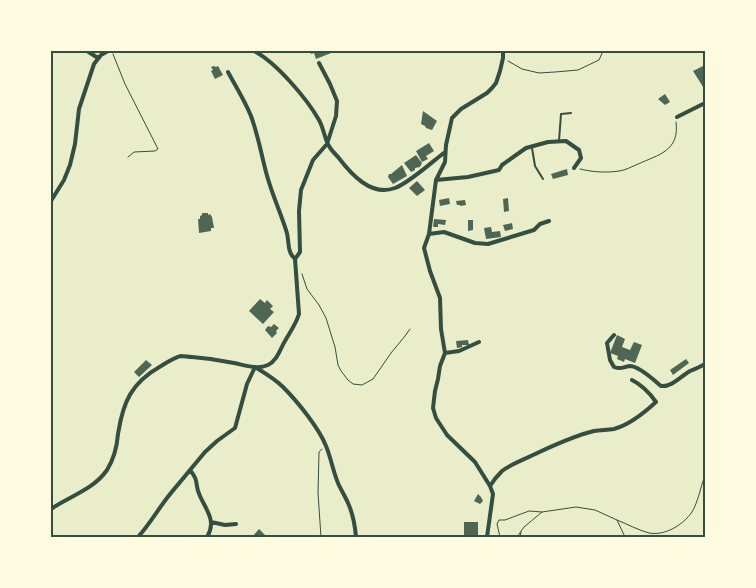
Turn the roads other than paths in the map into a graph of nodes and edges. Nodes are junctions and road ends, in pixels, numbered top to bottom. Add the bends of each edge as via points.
1 (87, 51) edge
2 (108, 51) edge
3 (254, 51) edge
4 (503, 51) edge
5 (98, 58) junction
6 (319, 63) dead end
7 (228, 72) dead end
8 (705, 103) edge
9 (570, 113) dead end
10 (677, 117) road end
11 (559, 141) junction
12 (327, 144) junction
13 (532, 146) junction
14 (445, 152) junction
15 (574, 168) road end
16 (543, 179) dead end
17 (436, 180) junction
18 (51, 201) edge
19 (549, 221) dead end
20 (428, 234) junction
21 (295, 259) junction
22 (614, 335) dead end
23 (479, 342) dead end
24 (445, 353) junction
25 (705, 364) edge
26 (255, 367) junction
27 (632, 380) dead end
28 (190, 470) junction
29 (490, 486) junction
30 (51, 509) edge
31 (211, 522) junction
32 (236, 524) dead end
33 (138, 537) edge
34 (207, 537) edge
35 (356, 537) edge
36 (487, 537) edge

1 - 5 street
2 - 5 street
3 - 12 street via 266,58 298,90 321,122
4 - 14 street via 496,83 452,118
5 - 18 street via 79,109 70,165
6 - 12 street via 337,101
7 - 21 street via 254,126 266,173 287,231 288,250
8 - 10 street
9 - 11 lane via 561,114
11 - 13 street
11 - 15 street via 566,141 579,150 581,158
12 - 14 street via 357,179 388,190 407,181
12 - 21 street via 313,160 301,190 298,211 300,252
13 - 16 lane via 535,166
13 - 17 street via 499,170
14 - 17 street via 445,162
17 - 20 street
19 - 20 street via 534,230 488,244 444,232
20 - 24 street via 424,248 440,298
21 - 26 street via 299,314 274,360 268,365
22 - 25 street via 607,342 614,367 639,368 661,386 671,384
23 - 24 street
24 - 29 street via 435,391 433,408 436,418 447,435 475,462
26 - 28 street via 235,428 205,452
26 - 30 street via 180,356 144,377 126,401 117,445 107,469 84,491
26 - 35 street via 284,388 319,431 355,524
27 - 29 street via 652,396 656,402 651,407 613,429 593,431 567,440 515,464 503,470
28 - 31 street via 197,478 199,494
28 - 33 street
29 - 36 street
31 - 32 street
31 - 34 street

